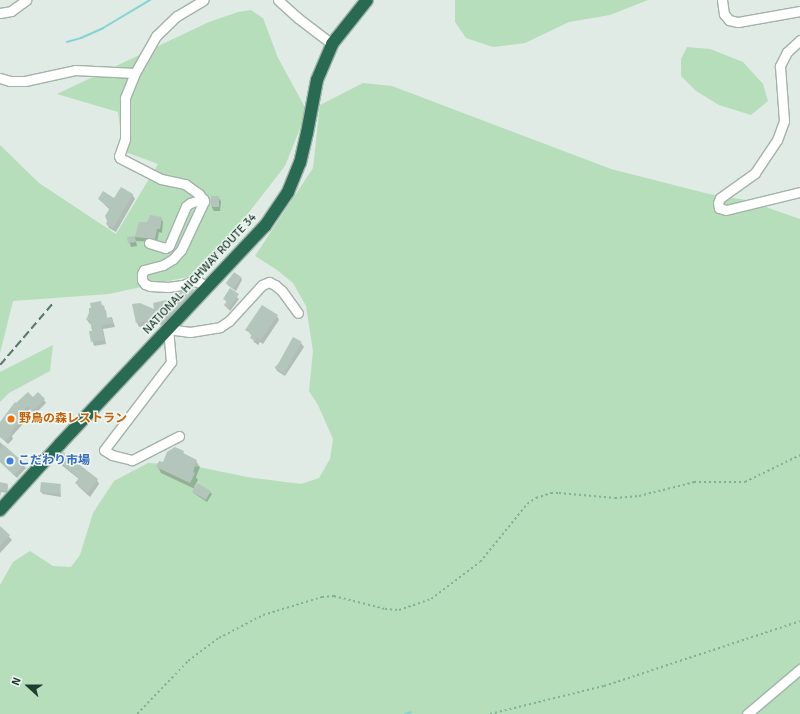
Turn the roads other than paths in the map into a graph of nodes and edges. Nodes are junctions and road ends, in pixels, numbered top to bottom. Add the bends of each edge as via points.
1 (26, 0) edge
2 (204, 0) edge
3 (278, 0) edge
4 (367, 0) edge
5 (722, 0) edge
6 (800, 11) edge
7 (0, 13) edge
8 (800, 40) edge
9 (332, 44) junction
10 (135, 73) junction
11 (0, 78) edge
12 (800, 192) edge
13 (203, 199) junction
14 (148, 243) dead end
15 (208, 287) junction
16 (298, 313) dead end
17 (168, 329) junction
18 (179, 436) dead end
19 (0, 510) edge
20 (800, 669) edge
21 (747, 714) edge

1 - 7 street via 11,11
2 - 10 street via 177,16 156,36
3 - 9 street
4 - 9 highway, NATIONAL HIGHWAY ROUTE 34
5 - 6 street via 724,14 729,20 738,22
8 - 12 street via 787,52 780,66 784,121 777,140 755,173 720,198 718,203 719,208 726,210
9 - 15 highway, NATIONAL HIGHWAY ROUTE 34 via 317,80 304,148 288,192 265,226
10 - 11 street via 75,70 25,81
10 - 13 street via 125,98 125,139 120,158 161,179 185,184
13 - 14 street via 186,206 169,246 165,248
13 - 15 street via 181,250 163,265 144,270 142,280 150,286 176,286 192,281
15 - 17 highway, NATIONAL HIGHWAY ROUTE 34
16 - 17 street via 282,291 275,284 268,282 262,284 229,321 220,327 190,332
17 - 18 street via 171,362 104,450 117,457 132,460
17 - 19 highway, NATIONAL HIGHWAY ROUTE 34
20 - 21 street

